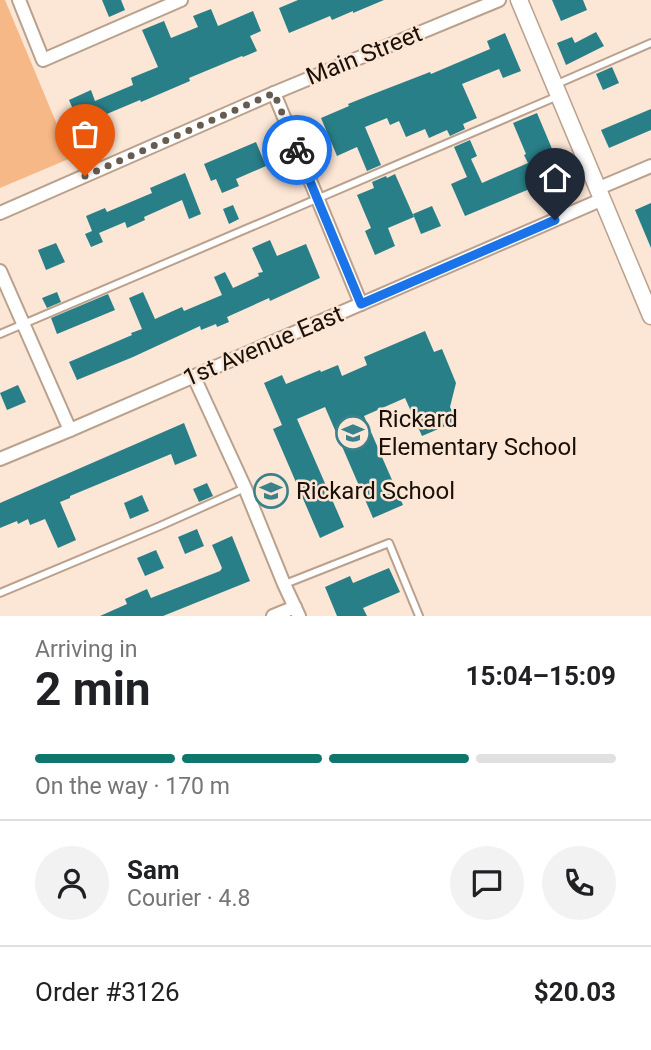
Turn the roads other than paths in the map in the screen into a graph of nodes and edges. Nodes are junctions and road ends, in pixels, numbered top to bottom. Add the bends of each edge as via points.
1 (19, 0) edge
2 (181, 0) edge
3 (499, 0) edge
4 (519, 0) edge
5 (651, 43) edge
6 (557, 90) junction
7 (274, 93) junction
8 (651, 166) edge
9 (601, 194) junction
10 (317, 198) junction
11 (0, 213) edge
12 (0, 271) edge
13 (645, 286) edge
14 (361, 304) junction
15 (651, 316) edge
16 (24, 325) junction
17 (0, 334) edge
18 (194, 376) junction
19 (70, 430) junction
20 (0, 459) edge
21 (245, 488) junction
22 (284, 584) junction
23 (0, 593) edge
24 (297, 611) edge
25 (272, 616) edge
26 (419, 616) edge

1 - 2 street via 43,60
3 - 7 street, Main Street
4 - 6 street
5 - 6 lane
6 - 9 street
6 - 10 lane
7 - 10 street
7 - 11 street, Main Street
8 - 9 street, 1st Avenue East
9 - 13 street
9 - 14 street, 1st Avenue East
10 - 14 street
10 - 16 lane
12 - 16 street
13 - 15 street
14 - 18 street, 1st Avenue East
16 - 17 lane
16 - 19 street
18 - 19 street, 1st Avenue East
18 - 21 street
19 - 20 street, 1st Avenue East
21 - 22 street
21 - 23 lane
22 - 24 street
22 - 26 lane via 389,543
24 - 25 street

